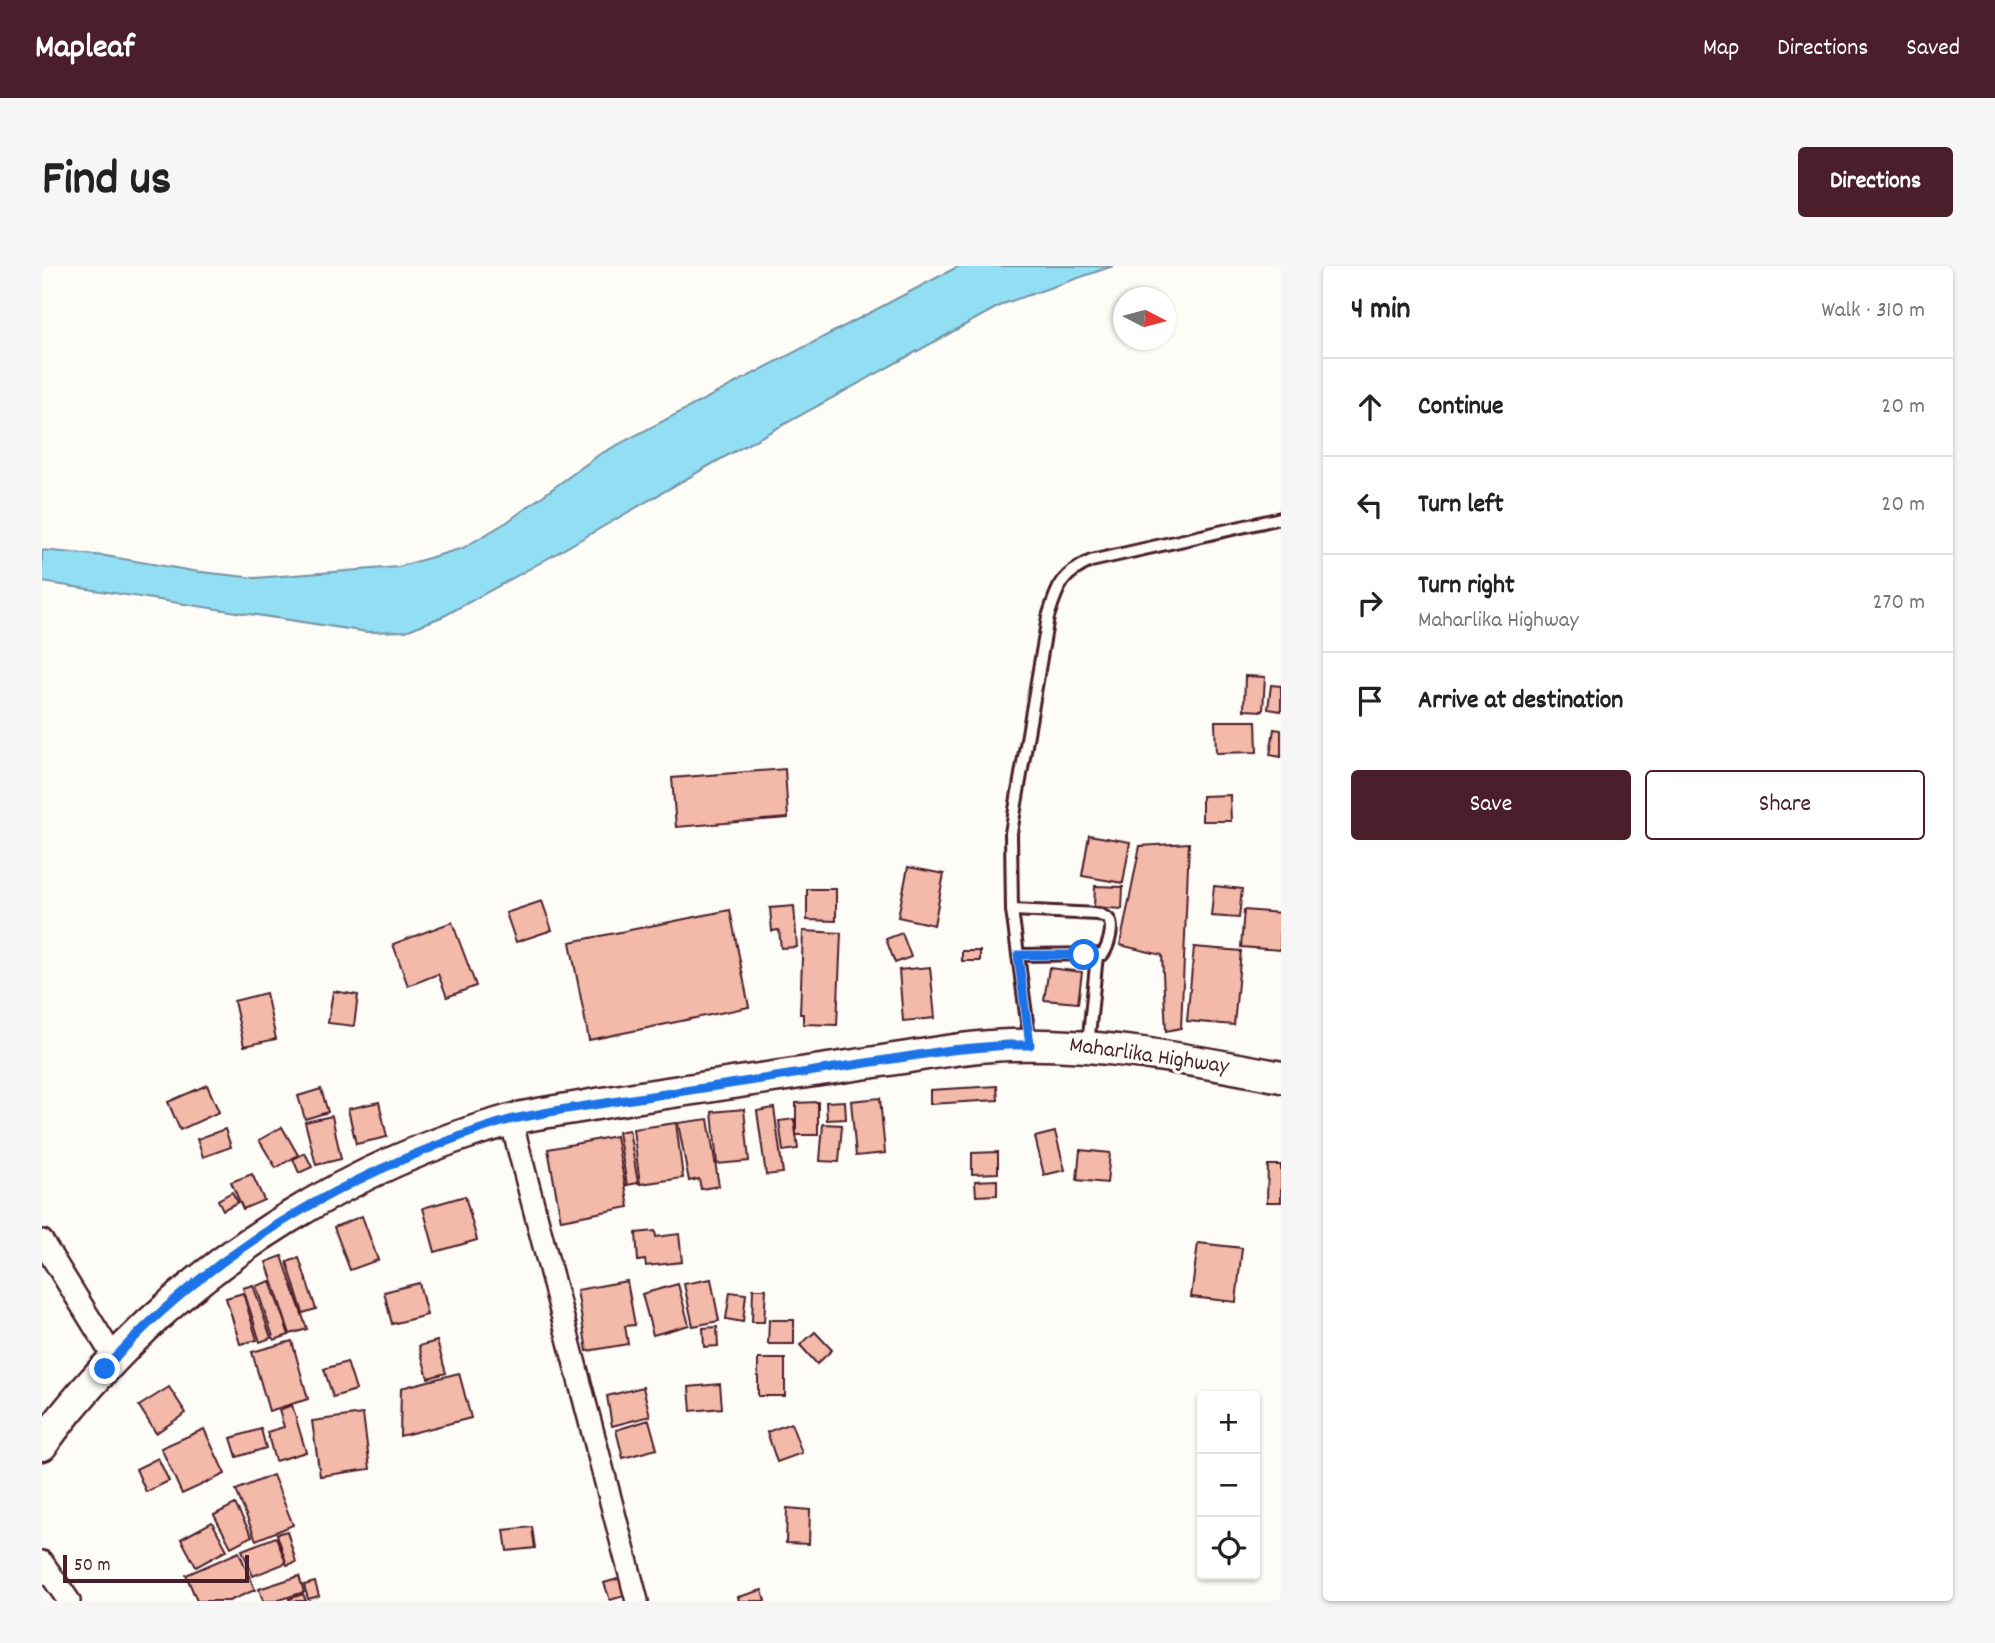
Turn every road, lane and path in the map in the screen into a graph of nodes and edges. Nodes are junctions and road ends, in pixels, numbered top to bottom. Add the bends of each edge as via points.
1 (1281, 518) edge
2 (1012, 910) junction
3 (1097, 954) junction
4 (1018, 955) junction
5 (1030, 1045) junction
6 (1088, 1047) junction
7 (1281, 1077) edge
8 (512, 1120) junction
9 (42, 1241) edge
10 (114, 1359) junction
11 (42, 1445) edge
12 (42, 1562) edge
13 (69, 1601) edge
14 (637, 1601) edge

1 - 2 lane via 1090,561 1073,569 1058,587 1048,617 1012,833
2 - 3 lane via 1107,917 1106,950
2 - 4 lane
3 - 4 lane
3 - 6 lane
4 - 5 lane
5 - 6 main road, Maharlika Highway
5 - 8 main road, Maharlika Highway via 951,1050
6 - 7 main road, Maharlika Highway
8 - 10 main road, Maharlika Highway via 391,1164 290,1217 195,1283
8 - 14 street
9 - 10 street
10 - 11 main road, Maharlika Highway
12 - 13 street

